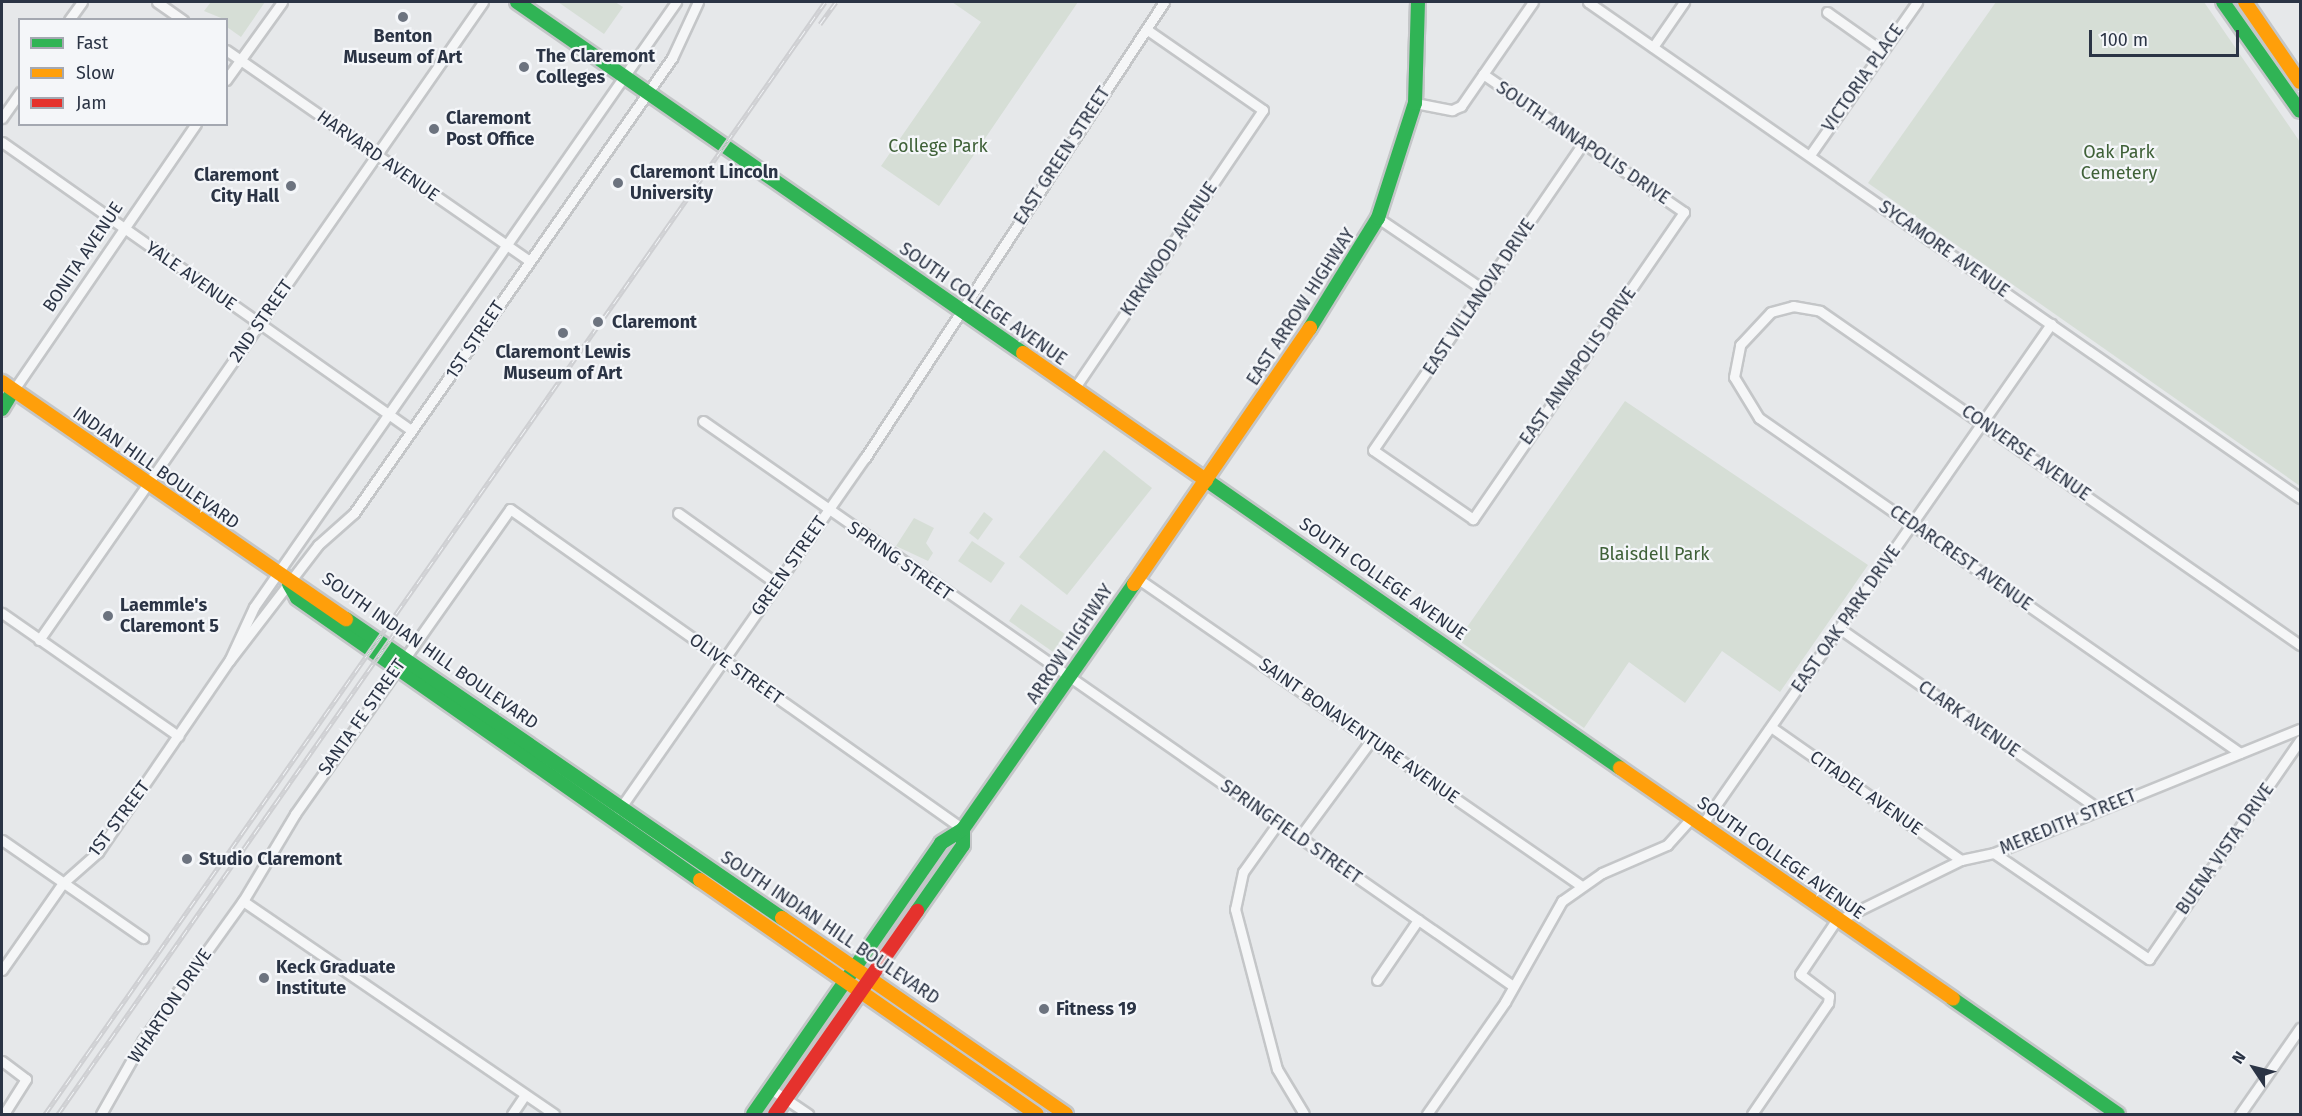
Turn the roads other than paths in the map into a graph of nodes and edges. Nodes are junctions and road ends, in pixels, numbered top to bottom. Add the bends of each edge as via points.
1 (82, 2) edge
2 (157, 2) edge
3 (282, 2) edge
4 (483, 2) edge
5 (517, 2) edge
6 (676, 2) edge
7 (698, 2) edge
8 (1164, 2) edge
9 (1418, 2) edge
10 (1533, 2) edge
11 (1588, 2) edge
12 (1684, 2) edge
13 (1917, 2) edge
14 (2223, 2) edge
15 (2245, 2) edge
16 (1827, 12) dead end
17 (70, 18) edge
18 (180, 18) edge
19 (1146, 29) junction
20 (1653, 47) junction
21 (228, 51) edge
22 (1882, 51) junction
23 (240, 60) junction
24 (1483, 75) junction
25 (626, 76) junction
26 (228, 77) edge
27 (2301, 82) edge
28 (648, 92) junction
29 (18, 95) edge
30 (1414, 103) junction
31 (2301, 111) edge
32 (2, 118) edge
33 (195, 126) edge
34 (2, 142) edge
35 (1583, 143) junction
36 (377, 154) junction
37 (1809, 155) junction
38 (1684, 212) joint
39 (1378, 218) junction
40 (124, 229) junction
41 (508, 245) junction
42 (530, 261) junction
43 (1484, 290) junction
44 (960, 310) junction
45 (259, 323) junction
46 (2051, 324) junction
47 (1746, 336) joint
48 (2, 382) edge
49 (1074, 389) junction
50 (13, 391) junction
51 (2, 410) edge
52 (390, 414) junction
53 (703, 421) dead end
54 (1983, 422) junction
55 (411, 430) junction
56 (1373, 450) joint
57 (1206, 479) junction
58 (147, 484) junction
59 (2301, 498) edge
60 (510, 509) joint
61 (828, 512) junction
62 (678, 513) dead end
63 (1912, 524) junction
64 (277, 576) junction
65 (1137, 578) junction
66 (289, 584) junction
67 (777, 584) junction
68 (2, 613) edge
69 (1839, 628) junction
70 (39, 640) junction
71 (2301, 645) edge
72 (405, 656) junction
73 (723, 660) junction
74 (229, 661) junction
75 (396, 669) junction
76 (1068, 679) junction
77 (1771, 727) junction
78 (2301, 729) edge
79 (178, 736) junction
80 (1371, 739) junction
81 (2301, 740) edge
82 (2240, 753) junction
83 (622, 807) junction
84 (2098, 809) junction
85 (614, 819) junction
86 (1696, 821) junction
87 (1278, 823) junction
88 (963, 829) junction
89 (1299, 838) junction
90 (2, 840) edge
91 (1994, 853) junction
92 (1961, 860) junction
93 (63, 884) junction
94 (1580, 885) junction
95 (243, 901) junction
96 (1838, 919) junction
97 (1418, 920) junction
98 (143, 938) dead end
99 (855, 968) junction
100 (2, 970) edge
101 (869, 978) junction
102 (846, 980) junction
103 (1377, 980) dead end
104 (1513, 986) junction
105 (860, 990) junction
106 (2301, 1028) edge
107 (2, 1061) edge
108 (771, 1089) junction
109 (525, 1095) junction
110 (785, 1099) junction
111 (4, 1114) edge
112 (101, 1114) edge
113 (512, 1114) edge
114 (554, 1114) edge
115 (753, 1114) edge
116 (775, 1114) edge
117 (808, 1114) edge
118 (1037, 1114) edge
119 (1066, 1114) edge
120 (1304, 1114) edge
121 (1427, 1114) edge
122 (1752, 1114) edge
123 (2118, 1114) edge
124 (2240, 1114) edge

1 - 17 street
2 - 18 street
3 - 23 street
4 - 36 street, 2ND STREET
5 - 25 main road, SOUTH COLLEGE AVENUE
6 - 25 street, 1ST STREET
7 - 28 street, 1ST STREET via 672,58
8 - 19 street, EAST GREEN STREET
9 - 30 main road, EAST ARROW HIGHWAY
10 - 24 street
11 - 20 street, SYCAMORE AVENUE
12 - 20 street
13 - 22 street, VICTORIA PLACE
14 - 31 main road
15 - 27 main road
16 - 22 street
19 - 44 street, EAST GREEN STREET
19 - 49 street, KIRKWOOD AVENUE via 1263,110
20 - 37 street, SYCAMORE AVENUE
21 - 23 street, HARVARD AVENUE
22 - 37 street, VICTORIA PLACE
23 - 26 street
23 - 36 street, HARVARD AVENUE
24 - 30 street via 1452,110
24 - 35 street, SOUTH ANNAPOLIS DRIVE
25 - 28 main road, SOUTH COLLEGE AVENUE
25 - 41 street, 1ST STREET
28 - 42 street, 1ST STREET
28 - 44 main road, SOUTH COLLEGE AVENUE
29 - 32 street
30 - 39 main road, EAST ARROW HIGHWAY
33 - 40 street, BONITA AVENUE
34 - 40 street, YALE AVENUE
35 - 38 street, SOUTH ANNAPOLIS DRIVE
35 - 43 street, EAST VILLANOVA DRIVE
36 - 41 street, HARVARD AVENUE
36 - 45 street, 2ND STREET
37 - 46 street, SYCAMORE AVENUE
38 - 56 street, EAST ANNAPOLIS DRIVE via 1473,519
39 - 43 street
39 - 57 main road, EAST ARROW HIGHWAY via 1327,305
40 - 45 street, YALE AVENUE
40 - 50 street, BONITA AVENUE
41 - 42 street, HARVARD AVENUE
41 - 52 street, 1ST STREET
42 - 55 street, 1ST STREET
43 - 56 street, EAST VILLANOVA DRIVE
44 - 49 main road, SOUTH COLLEGE AVENUE
44 - 61 street, GREEN STREET
45 - 52 street, YALE AVENUE
45 - 58 street, 2ND STREET
46 - 54 street, EAST OAK PARK DRIVE
46 - 59 street, SYCAMORE AVENUE
47 - 54 street, CONVERSE AVENUE via 1761,318 1783,307 1820,311
47 - 63 street, CEDARCREST AVENUE via 1734,377 1749,409
48 - 50 main road, INDIAN HILL BOULEVARD
49 - 57 main road, SOUTH COLLEGE AVENUE
50 - 51 main road, BONITA AVENUE
50 - 58 main road, INDIAN HILL BOULEVARD
52 - 55 street, YALE AVENUE
52 - 64 street, 1ST STREET
53 - 61 street, SPRING STREET
54 - 63 street, EAST OAK PARK DRIVE
54 - 71 street, CONVERSE AVENUE
55 - 66 street, 1ST STREET via 354,513 318,545
57 - 65 main road, ARROW HIGHWAY
57 - 86 main road, SOUTH COLLEGE AVENUE
58 - 64 main road, INDIAN HILL BOULEVARD
58 - 70 street, 2ND STREET
60 - 72 street, SANTA FE STREET
60 - 73 street, OLIVE STREET
61 - 67 street, GREEN STREET
61 - 76 street, SPRING STREET
62 - 67 street
63 - 69 street, EAST OAK PARK DRIVE
63 - 82 street, CEDARCREST AVENUE
64 - 66 main road, INDIAN HILL BOULEVARD
64 - 74 street, 1ST STREET via 245,621
65 - 76 main road, ARROW HIGHWAY
65 - 80 street, SAINT BONAVENTURE AVENUE
66 - 72 main road, SOUTH INDIAN HILL BOULEVARD via 305,587
66 - 74 street, 1ST STREET
66 - 75 main road, SOUTH INDIAN HILL BOULEVARD via 297,598
67 - 73 street, GREEN STREET
68 - 70 street
69 - 77 street, EAST OAK PARK DRIVE
69 - 84 street, CLARK AVENUE
70 - 79 street
72 - 75 street, SANTA FE STREET
72 - 83 main road, SOUTH INDIAN HILL BOULEVARD
73 - 83 street, GREEN STREET
73 - 88 street, OLIVE STREET
74 - 79 street, 1ST STREET
75 - 85 main road, SOUTH INDIAN HILL BOULEVARD
75 - 95 street, SANTA FE STREET via 295,814
76 - 87 street, SPRINGFIELD STREET
76 - 88 main road, ARROW HIGHWAY
77 - 86 street, EAST OAK PARK DRIVE
77 - 92 street, CITADEL AVENUE
78 - 82 street, MEREDITH STREET
79 - 93 street, 1ST STREET via 98,852
80 - 89 street
80 - 94 street, SAINT BONAVENTURE AVENUE
81 - 91 street, BUENA VISTA DRIVE via 2149,958
82 - 84 street, MEREDITH STREET
83 - 85 street, GREEN STREET
83 - 99 main road, SOUTH INDIAN HILL BOULEVARD
84 - 91 street, MEREDITH STREET
85 - 102 main road, SOUTH INDIAN HILL BOULEVARD
86 - 94 street, EAST OAK PARK DRIVE via 1667,845
86 - 96 main road, SOUTH COLLEGE AVENUE
87 - 89 street, SPRINGFIELD STREET
87 - 120 street via 1243,872 1235,909 1278,1069
88 - 99 main road, ARROW HIGHWAY via 941,843
88 - 101 main road, ARROW HIGHWAY via 963,845
89 - 97 street, SPRINGFIELD STREET
90 - 93 street
91 - 92 street, MEREDITH STREET
92 - 96 street, MEREDITH STREET
93 - 98 street
93 - 100 street, 1ST STREET
94 - 104 street via 1562,901
95 - 109 street
95 - 112 street, WHARTON DRIVE via 143,1040
96 - 122 street via 1800,974 1829,996 1828,1003
96 - 123 main road, SOUTH COLLEGE AVENUE
97 - 103 street
97 - 104 street, SPRINGFIELD STREET
99 - 101 main road, SOUTH INDIAN HILL BOULEVARD
99 - 102 main road, ARROW HIGHWAY
101 - 105 main road, ARROW HIGHWAY
101 - 119 main road, SOUTH INDIAN HILL BOULEVARD
102 - 105 main road, SOUTH INDIAN HILL BOULEVARD
102 - 108 main road, ARROW HIGHWAY
104 - 121 street
105 - 110 main road, ARROW HIGHWAY
105 - 118 main road, SOUTH INDIAN HILL BOULEVARD
106 - 124 street
107 - 111 street via 26,1079
108 - 110 street
108 - 115 main road, ARROW HIGHWAY
109 - 113 street
109 - 114 street
110 - 116 main road, ARROW HIGHWAY
110 - 117 street

